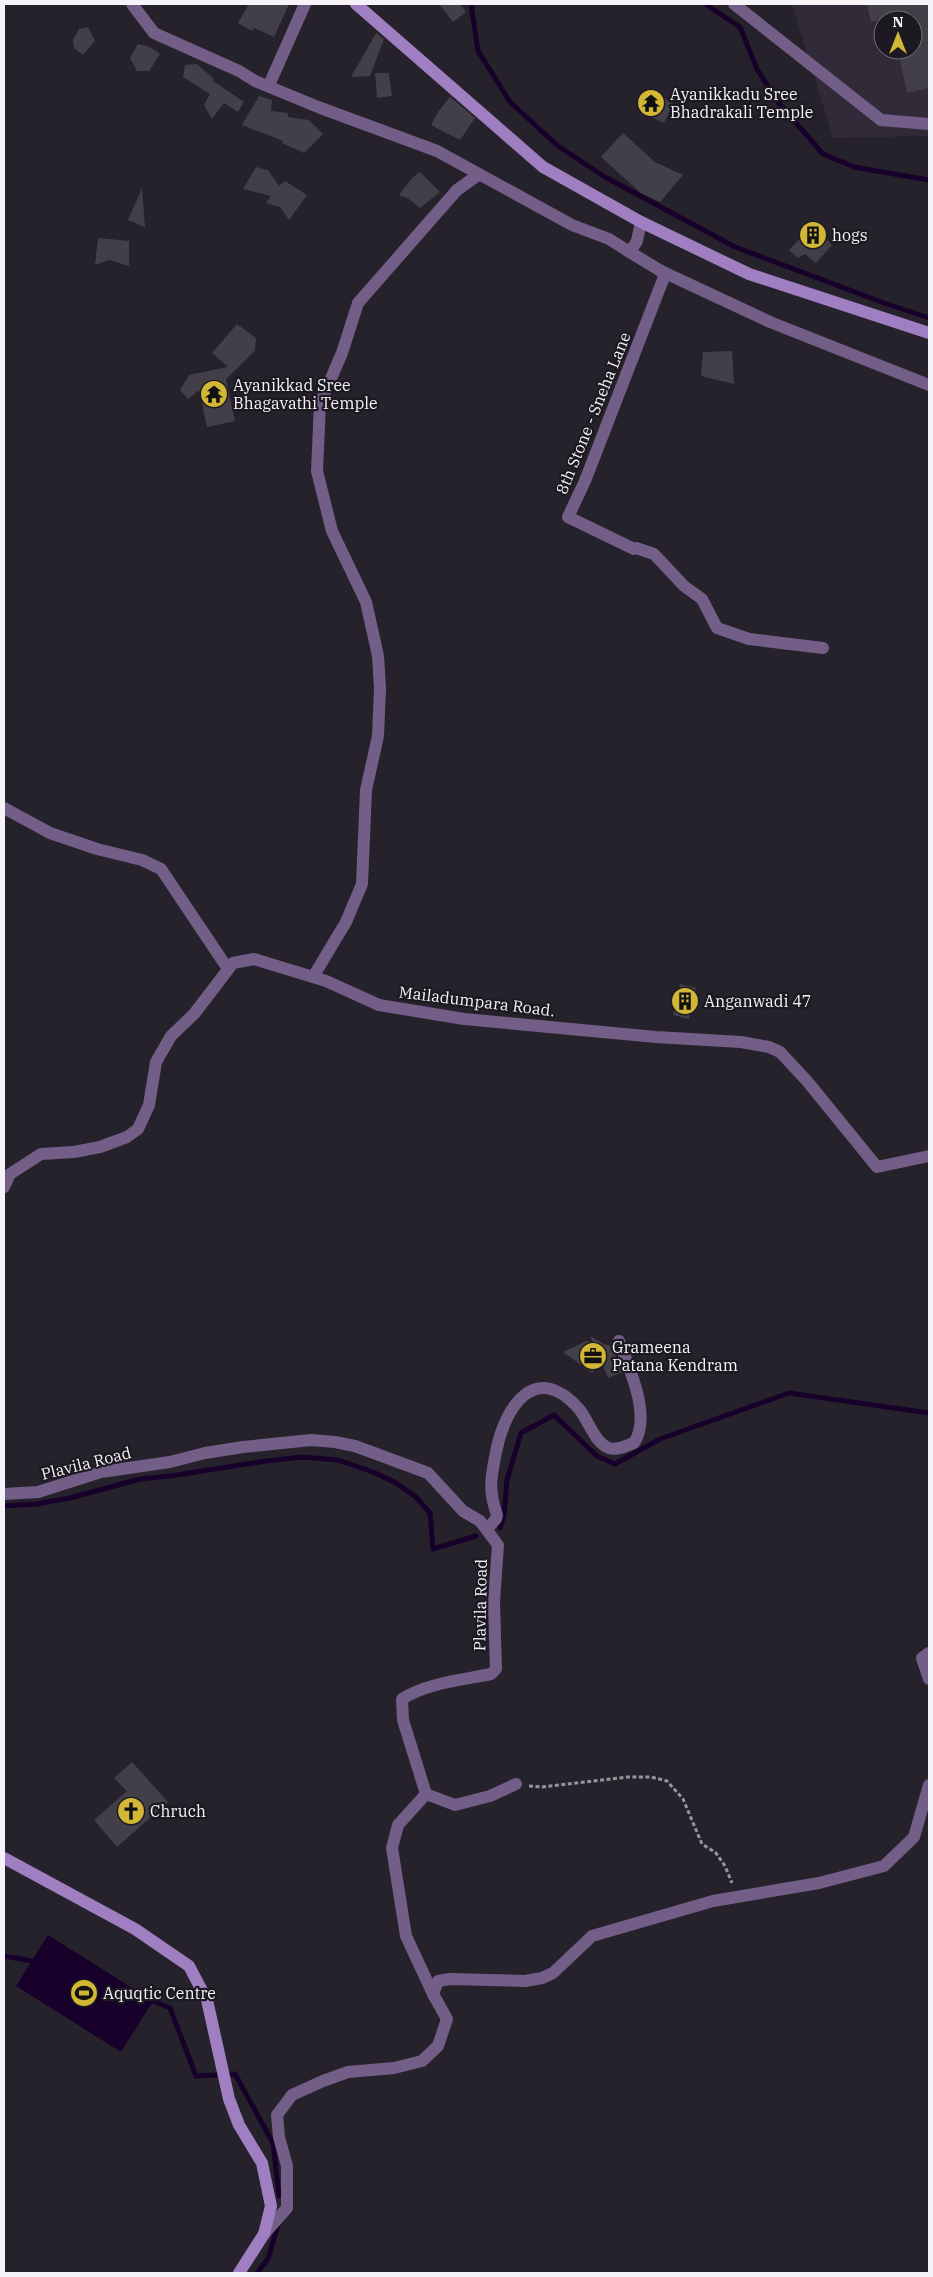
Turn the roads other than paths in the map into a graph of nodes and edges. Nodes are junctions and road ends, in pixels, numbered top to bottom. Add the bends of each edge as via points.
1 (132, 4) edge
2 (305, 4) edge
3 (356, 4) edge
4 (734, 4) edge
5 (269, 86) junction
6 (929, 124) edge
7 (478, 175) junction
8 (641, 222) junction
9 (628, 251) junction
10 (661, 271) junction
11 (929, 333) edge
12 (929, 385) edge
13 (823, 648) dead end
14 (4, 808) edge
15 (228, 969) junction
16 (313, 977) junction
17 (929, 1156) edge
18 (4, 1187) edge
19 (619, 1341) dead end
20 (4, 1494) edge
21 (487, 1529) junction
22 (929, 1653) edge
23 (929, 1679) edge
24 (516, 1784) road end
25 (929, 1785) edge
26 (426, 1794) junction
27 (4, 1858) edge
28 (433, 1994) junction
29 (264, 2234) junction
30 (240, 2273) edge

1 - 5 street via 154,33
2 - 5 street
3 - 8 main road via 543,167
4 - 6 street via 881,120
5 - 7 street via 437,151
7 - 9 street
7 - 16 street via 457,190 358,304 320,404 317,472 332,532 366,602 378,656 380,688 378,736 366,790 362,884 346,922
8 - 9 street via 637,241
8 - 11 main road via 749,274
9 - 10 street
10 - 12 street via 770,322
10 - 13 street, 8th Stone - Sneha Lane via 664,277 585,482 568,517 634,549 654,554 684,586 702,599 717,628 748,639
14 - 15 street via 50,833 142,860 161,869
15 - 16 street, Mailadumpara Road. via 238,960 254,958
15 - 18 street, Mailadumpara Road. via 194,1014 170,1036 153,1073 149,1105 138,1129 127,1137 100,1147 41,1154 10,1174
16 - 17 street, Mailadumpara Road. via 379,1005 456,1018 769,1047 780,1052 807,1081 877,1167
19 - 21 street via 641,1415 634,1443 615,1450 607,1447 566,1396 545,1387 528,1391 502,1427 490,1488 497,1515
20 - 21 street, Plavila Road via 38,1492 101,1472 170,1462 204,1453 311,1440 356,1446 428,1473 457,1505
21 - 26 street, Plavila Road via 498,1544 494,1602 496,1669 491,1674 439,1685 402,1699 403,1720
22 - 23 street via 922,1658
24 - 26 street via 490,1796 455,1805
25 - 28 street via 914,1837 884,1866 819,1883 713,1901 592,1936 552,1973 542,1978 525,1981 450,1979 438,1981
26 - 28 street via 398,1825 392,1848 406,1936
27 - 29 main road via 135,1929 189,1966 207,2000 238,2126 262,2163 271,2206
28 - 29 street via 448,2019 438,2046 422,2061 394,2068 348,2072 322,2080 292,2095 277,2115 287,2166 287,2208
29 - 30 main road

